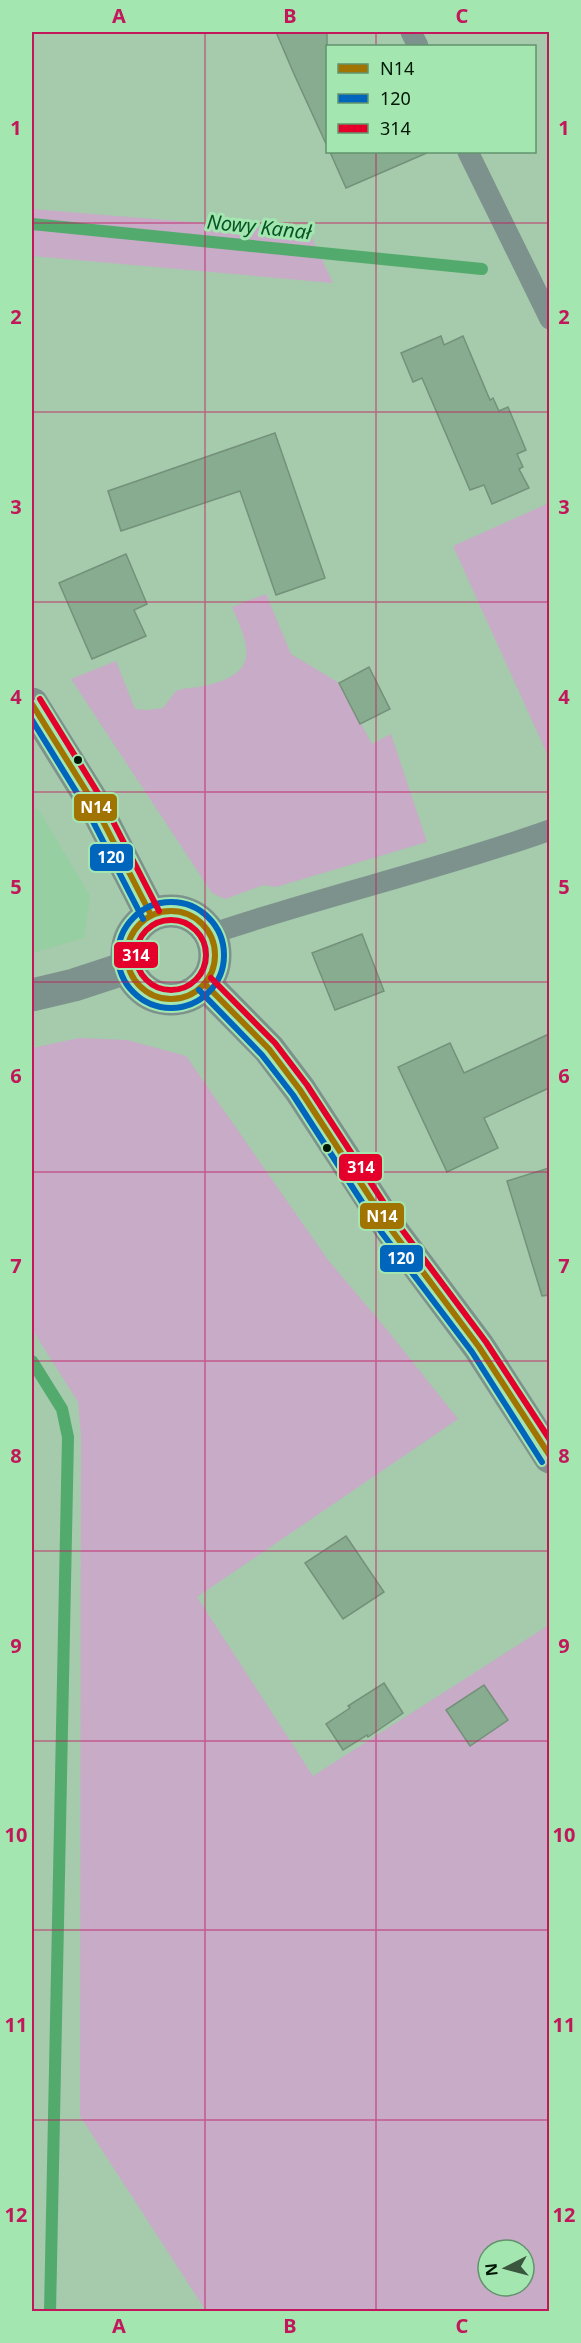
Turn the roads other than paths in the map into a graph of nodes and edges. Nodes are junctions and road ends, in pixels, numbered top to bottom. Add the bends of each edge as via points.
1 (468, 153) edge
2 (549, 319) edge
3 (35, 717) edge
4 (549, 830) edge
5 (151, 915) junction
6 (211, 934) junction
7 (129, 967) junction
8 (205, 984) junction
9 (32, 995) edge
10 (549, 1457) edge

1 - 2 lane
3 - 5 street via 93,802
4 - 6 lane
5 - 6 street via 167,910 185,912
5 - 7 street via 137,926 128,941
6 - 8 street via 214,968
7 - 8 street via 142,989 158,997 175,999 192,994
7 - 9 street
8 - 10 street via 269,1049 300,1090 390,1228 479,1347

